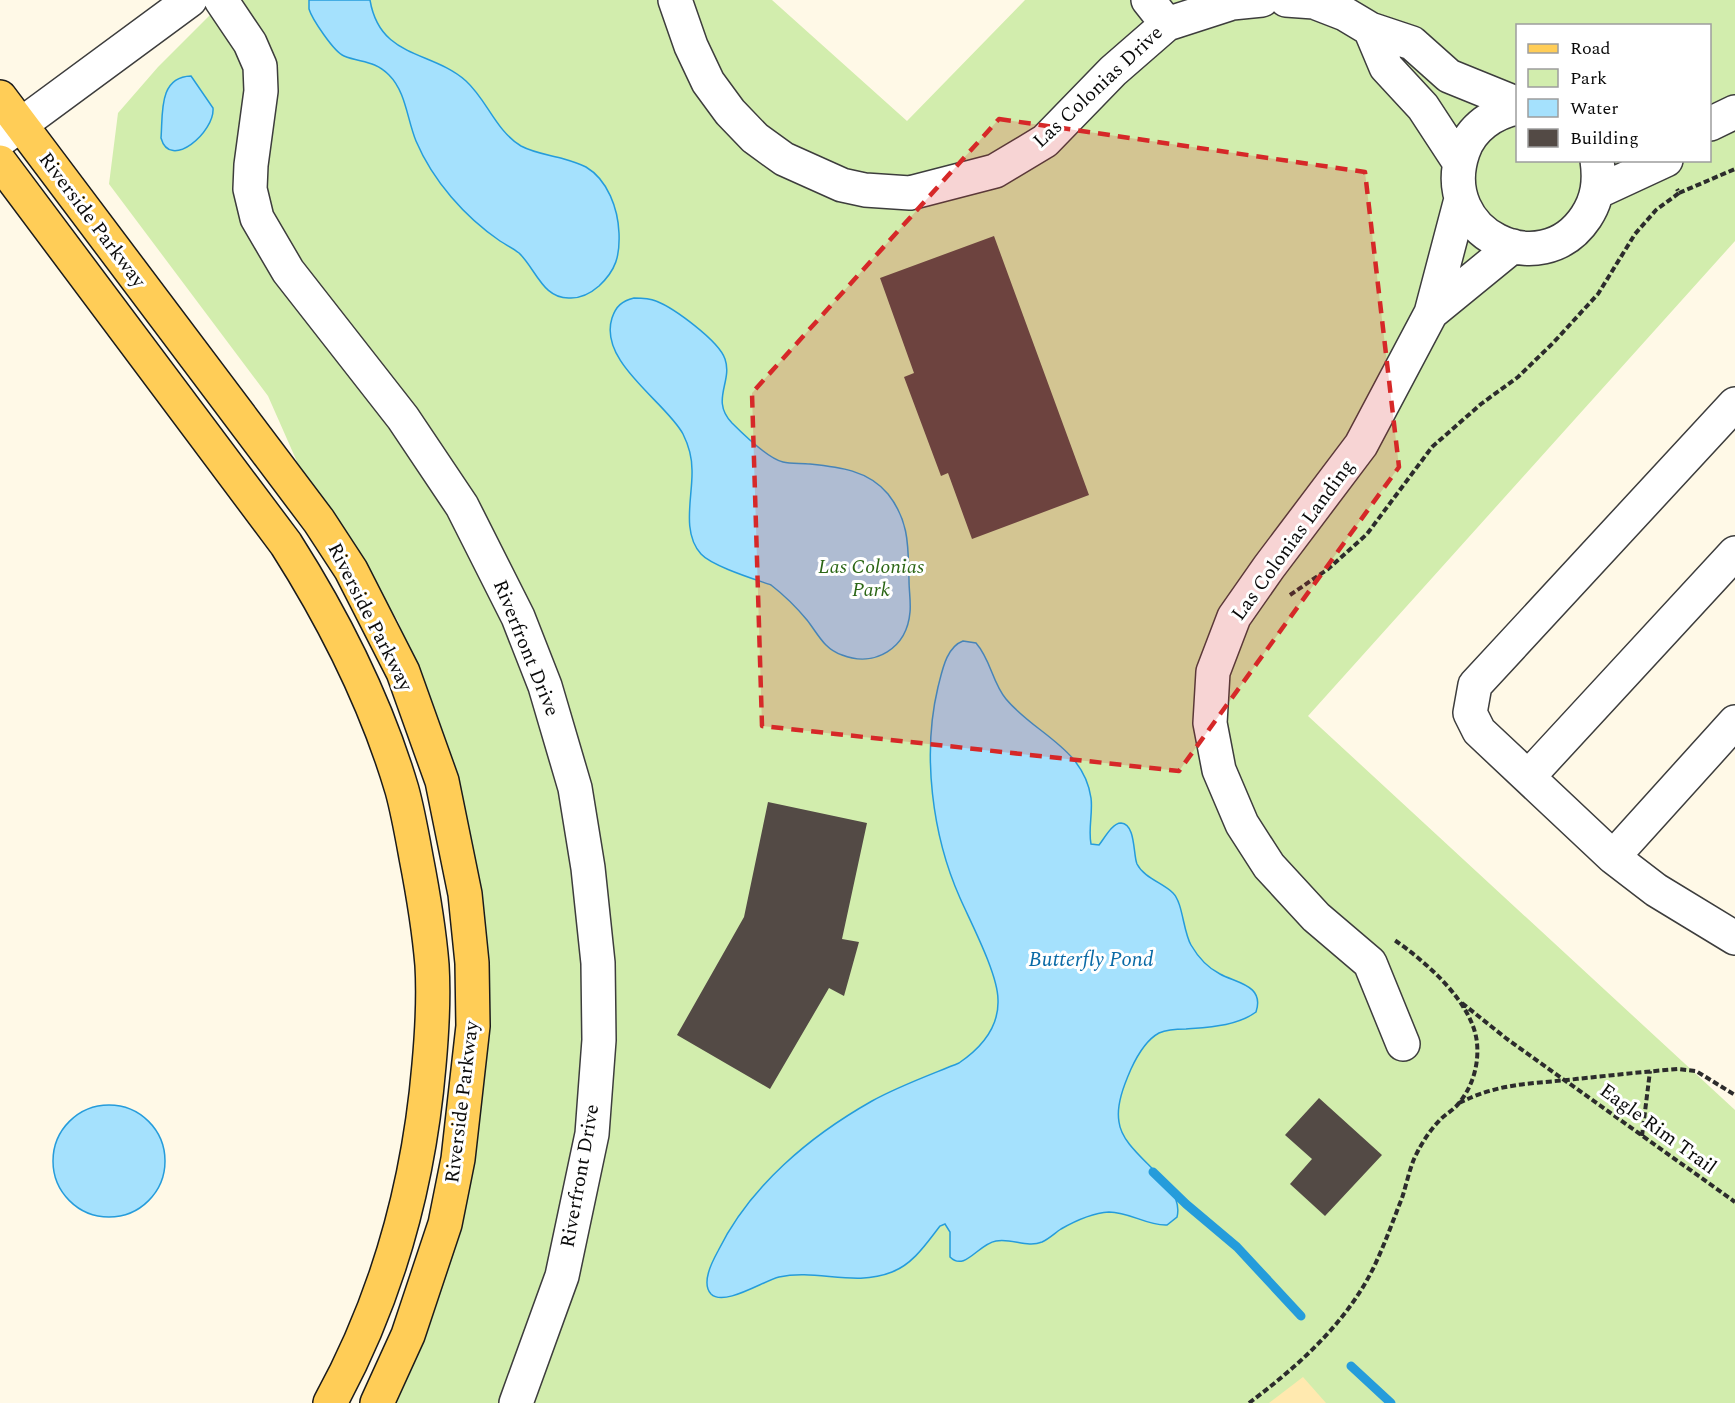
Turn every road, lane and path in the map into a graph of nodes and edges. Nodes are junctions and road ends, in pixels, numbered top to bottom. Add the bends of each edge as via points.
1 (190, 0) edge
2 (221, 0) edge
3 (675, 0) edge
4 (1262, 0) edge
5 (1286, 0) edge
6 (1158, 12) edge
7 (1370, 29) junction
8 (0, 97) edge
9 (1516, 105) edge
10 (1516, 107) edge
11 (1735, 112) edge
12 (1711, 124) edge
13 (10, 132) edge
14 (0, 162) edge
15 (1460, 162) junction
16 (1597, 162) edge
17 (1735, 169) edge
18 (1670, 171) edge
19 (1597, 192) junction
20 (1679, 193) junction
21 (1461, 199) junction
22 (1513, 246) junction
23 (1431, 313) junction
24 (1735, 404) edge
25 (1735, 553) edge
26 (1282, 600) dead end
27 (1735, 722) edge
28 (1529, 776) junction
29 (1613, 857) junction
30 (1390, 937) dead end
31 (1735, 938) edge
32 (1459, 1000) junction
33 (1403, 1044) dead end
34 (1650, 1071) junction
35 (1564, 1080) junction
36 (1735, 1095) edge
37 (1459, 1104) junction
38 (1642, 1136) junction
39 (1735, 1202) edge
40 (330, 1403) edge
41 (377, 1403) edge
42 (516, 1403) edge
43 (1249, 1403) edge

1 - 13 street
2 - 42 street, Riverfront Drive via 250,43 260,66 261,91 250,189 257,218 288,271 403,418 462,506 518,617 545,686 575,788 598,963 599,1040 592,1134 562,1276
3 - 6 street, Las Colonias Drive via 708,82 754,138 784,159 842,185 910,193 995,171 1045,141 1113,71
4 - 6 street, Las Colonias Drive
5 - 7 street via 1314,2
7 - 9 street via 1412,43 1449,76
7 - 15 street via 1386,67 1423,107
8 - 13 main road, Riverside Parkway
10 - 15 street via 1490,118 1476,130
11 - 12 street
13 - 41 main road, Riverside Parkway via 319,521 351,570 403,672 442,781 465,894 473,1026 458,1160 445,1224 408,1335
14 - 40 main road, Riverside Parkway via 310,582 365,688 402,792 424,900 432,966 427,1090 405,1214 370,1320
15 - 21 street
16 - 19 street
17 - 20 path
18 - 19 street
18 - 20 path
19 - 22 street via 1581,225 1566,237 1541,247
20 - 26 path via 1656,210 1635,234 1598,294 1553,343 1432,447 1367,534 1328,569
21 - 22 street via 1480,230
21 - 23 street, Las Colonias Landing
22 - 23 street, Las Colonias Landing
23 - 33 street, Las Colonias Landing via 1361,445 1234,617 1213,672 1210,723 1218,770 1242,824 1269,866 1316,917 1370,963
24 - 28 street via 1475,685 1470,713 1479,731
25 - 28 street
27 - 29 street
28 - 29 street
29 - 31 street via 1656,890
30 - 32 path via 1415,954
32 - 35 path, Eagle Rim Trail
32 - 37 path via 1474,1028 1477,1051 1474,1075
34 - 35 path
34 - 36 path via 1696,1071
34 - 38 path
35 - 37 path via 1508,1086 1480,1093
35 - 38 path, Eagle Rim Trail
37 - 43 path via 1438,1122 1414,1160 1377,1260 1349,1308 1284,1377
38 - 39 path, Eagle Rim Trail

